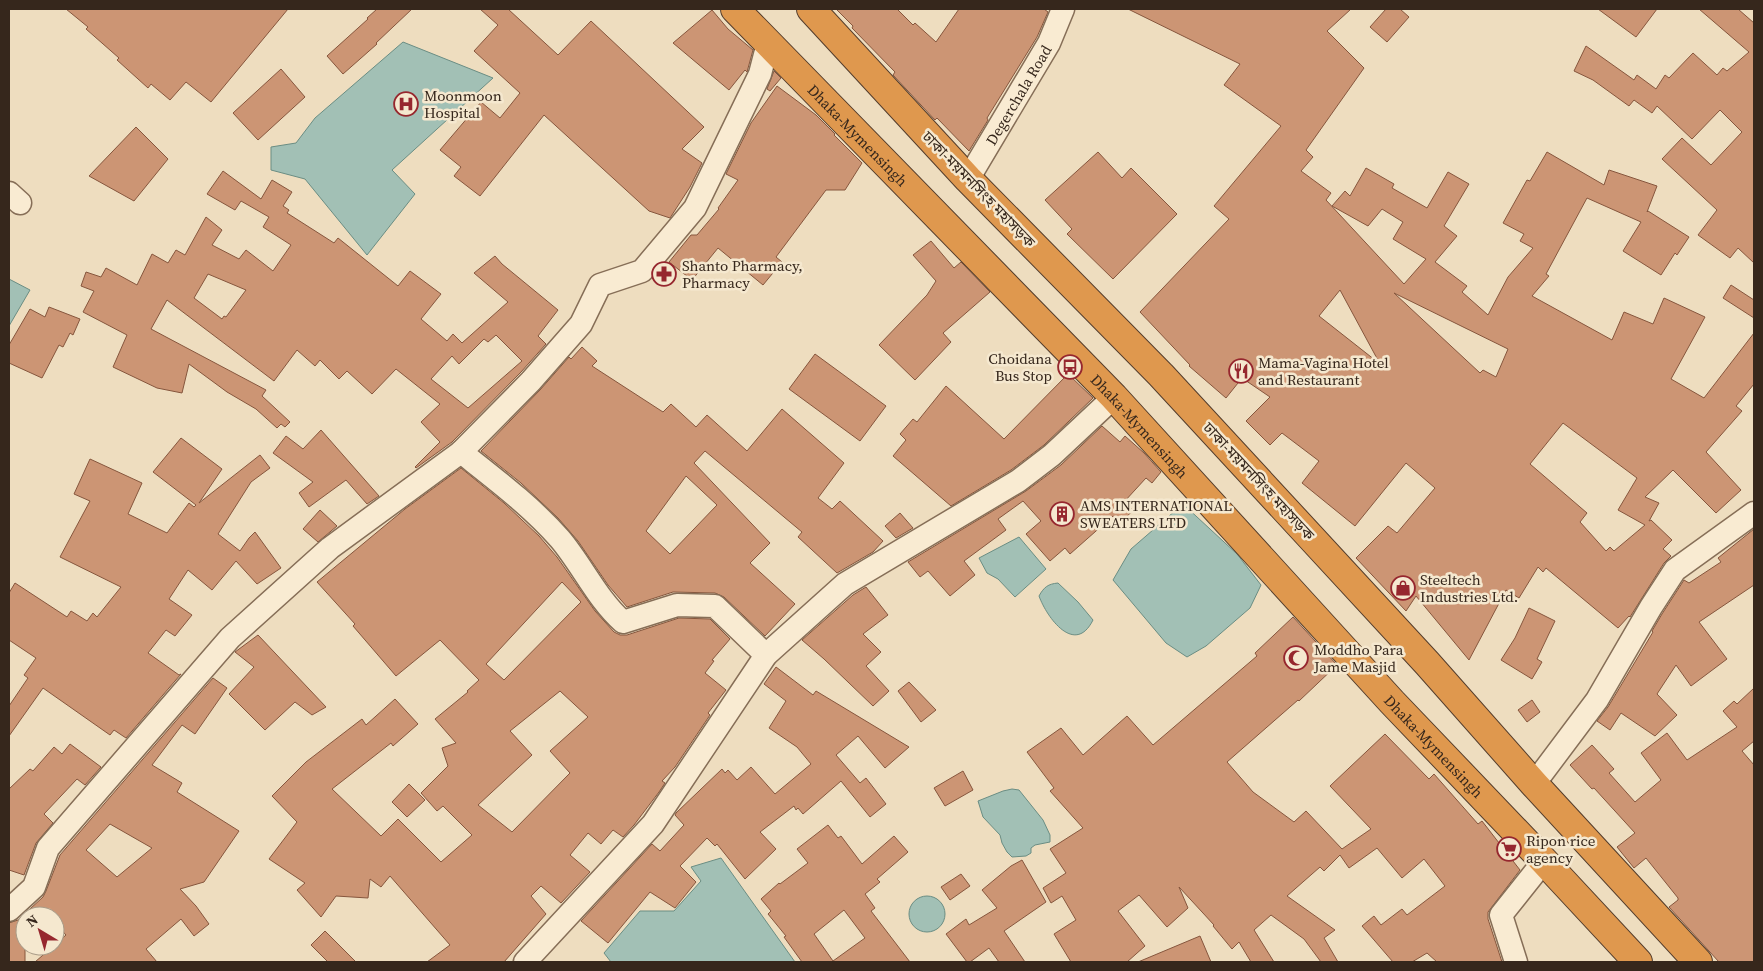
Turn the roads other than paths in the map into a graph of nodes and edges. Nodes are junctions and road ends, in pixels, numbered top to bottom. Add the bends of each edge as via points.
1 (735, 9) edge
2 (811, 9) edge
3 (1062, 9) edge
4 (768, 43) junction
5 (968, 179) junction
6 (1114, 397) junction
7 (461, 452) junction
8 (1754, 513) edge
9 (766, 655) junction
10 (1534, 784) junction
11 (1544, 861) junction
12 (9, 910) edge
13 (525, 962) edge
14 (1516, 962) edge
15 (1638, 962) edge
16 (1698, 962) edge

1 - 4 highway, Dhaka-Mymensingh
2 - 5 highway, ঢাকা-ময়মনসিংহ মহাসড়ক
3 - 5 street, Degerchala Road via 1048,43
4 - 6 highway, Dhaka-Mymensingh
4 - 7 street via 760,74 695,208 642,271 600,285 581,324 531,381
5 - 10 highway, ঢাকা-ময়মনসিংহ মহাসড়ক via 1161,375
6 - 9 street via 1052,455 1018,481 845,584
6 - 11 highway, Dhaka-Mymensingh via 1392,702
7 - 9 street via 520,499 560,539 623,622 677,605 715,606
7 - 12 street via 330,548 230,638 48,848 34,887
8 - 10 street via 1674,570 1597,700
9 - 13 street via 653,824
10 - 16 highway, ঢাকা-ময়মনসিংহ মহাসড়ক
11 - 14 street via 1501,915
11 - 15 highway, Dhaka-Mymensingh

